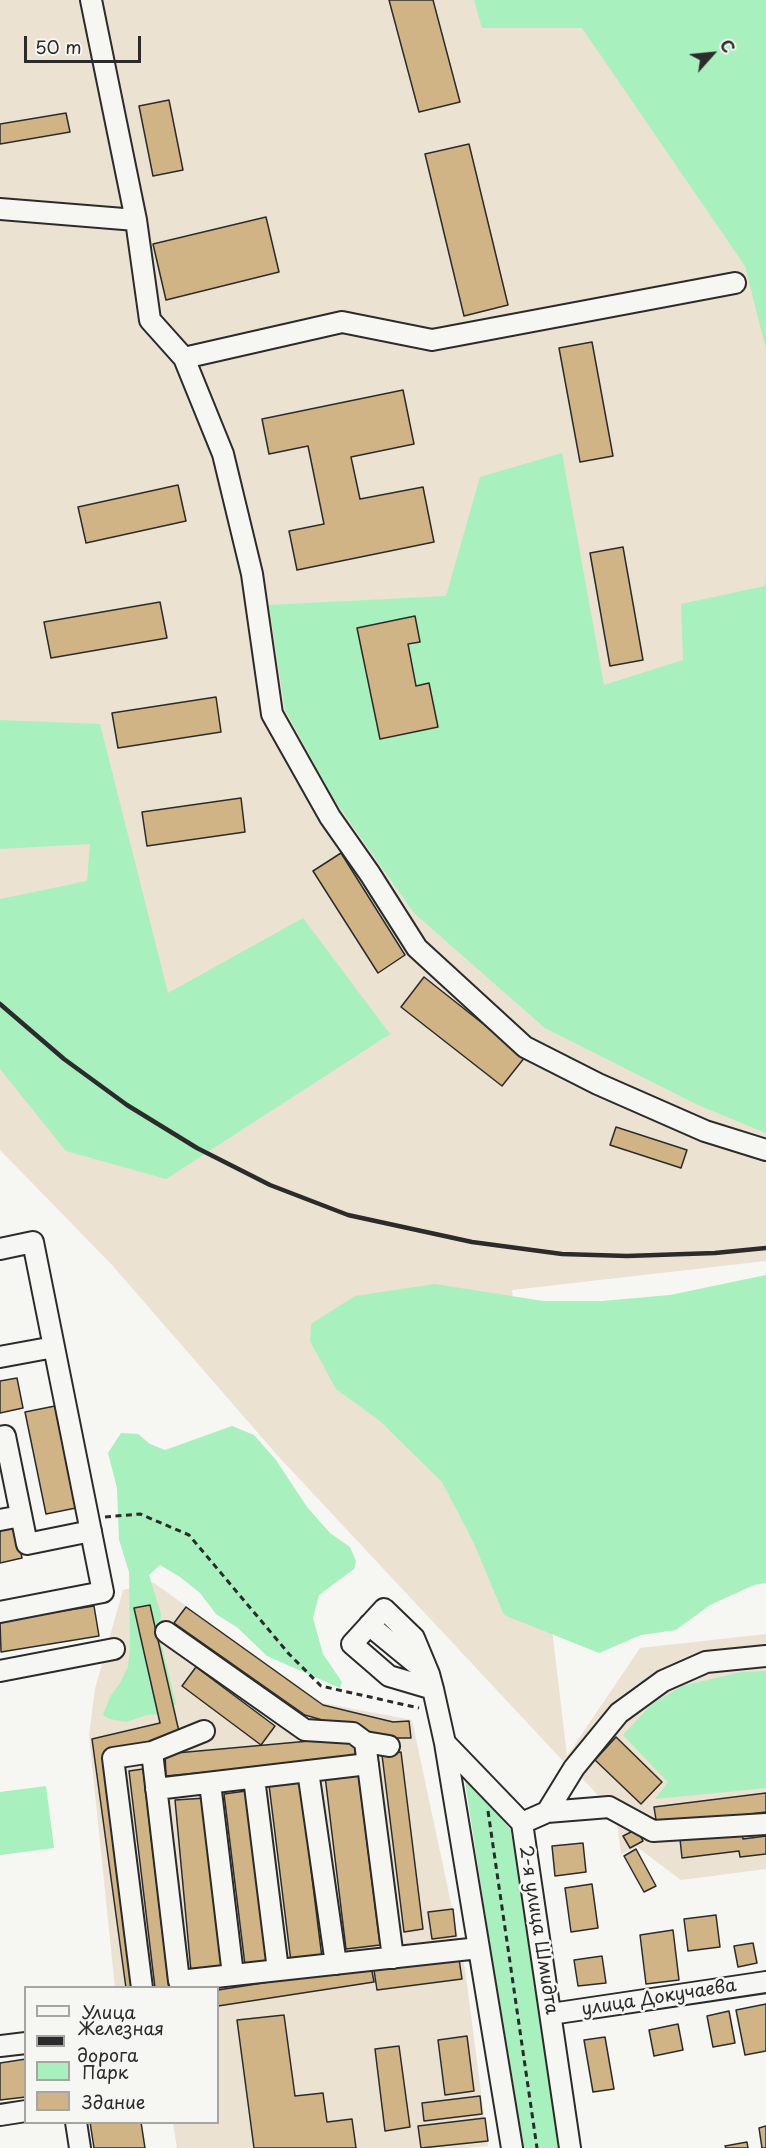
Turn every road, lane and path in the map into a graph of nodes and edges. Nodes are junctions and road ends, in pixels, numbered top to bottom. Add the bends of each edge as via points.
1 (92, 0) edge
2 (0, 209) edge
3 (136, 220) junction
4 (735, 283) dead end
5 (184, 358) junction
6 (766, 1150) edge
7 (0, 1249) edge
8 (54, 1347) junction
9 (0, 1357) edge
10 (0, 1437) edge
11 (21, 1516) junction
12 (0, 1520) edge
13 (90, 1525) junction
14 (0, 1612) edge
15 (166, 1632) dead end
16 (114, 1649) dead end
17 (766, 1656) edge
18 (0, 1671) edge
19 (431, 1682) junction
20 (439, 1717) junction
21 (204, 1731) dead end
22 (365, 1742) junction
23 (445, 1743) junction
24 (389, 1746) dead end
25 (152, 1752) junction
26 (368, 1764) junction
27 (308, 1771) junction
28 (254, 1778) junction
29 (210, 1783) junction
30 (156, 1789) junction
31 (487, 1807) dead end
32 (547, 1812) junction
33 (522, 1823) junction
34 (766, 1824) edge
35 (479, 1948) junction
36 (393, 1958) junction
37 (336, 1964) junction
38 (278, 1970) junction
39 (233, 1975) junction
40 (766, 1982) edge
41 (142, 1986) edge
42 (551, 2014) junction
43 (24, 2043) edge
44 (0, 2046) edge
45 (24, 2111) edge
46 (0, 2115) edge
47 (76, 2124) edge
48 (80, 2148) edge
49 (512, 2148) edge
50 (537, 2148) edge
51 (570, 2148) edge

1 - 3 street
2 - 3 street
3 - 5 street via 150,320
4 - 5 street via 432,340 342,322
5 - 6 street via 223,454 252,574 272,714 330,817 417,948 525,1047 705,1131
7 - 8 street via 33,1242
8 - 9 street
8 - 13 street
10 - 11 street via 5,1436
11 - 12 street
11 - 13 street via 27,1544
13 - 14 street via 103,1592
13 - 20 path via 140,1514 189,1535 289,1654 321,1686 410,1703
15 - 22 street via 305,1730 353,1733
16 - 18 street
17 - 32 street via 706,1662 663,1681 618,1713 574,1767
19 - 19 street via 389,1676 352,1644 384,1609 414,1638
19 - 20 street
20 - 23 street
21 - 25 street
22 - 24 street
22 - 26 street
23 - 33 street, 2-я улица Шмидта
23 - 35 street
25 - 30 street
25 - 41 street via 113,1758
26 - 27 street
26 - 36 street
27 - 28 street
27 - 37 street
28 - 29 street
28 - 38 street
29 - 30 street
29 - 39 street
30 - 39 street via 179,1981
31 - 50 path
32 - 33 street
32 - 34 street via 609,1807 653,1831
33 - 42 street, 2-я улица Шмидта
35 - 36 street
35 - 49 street
36 - 37 street
37 - 38 street
38 - 39 street
40 - 42 street, улица Докучаева
42 - 51 street, 2-я улица Шмидта
43 - 44 street
45 - 46 street
47 - 48 street

